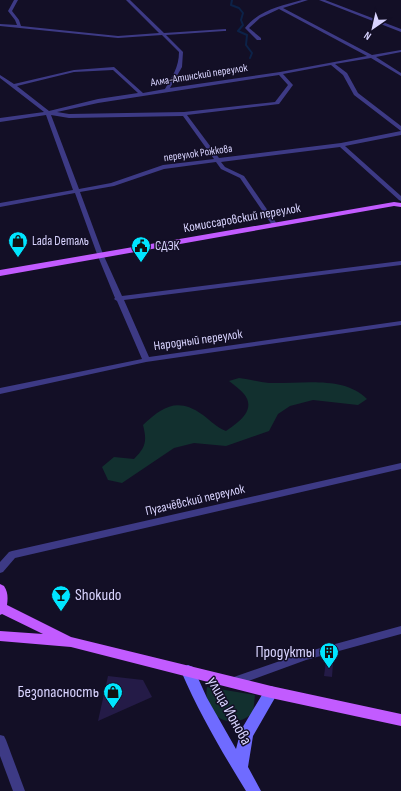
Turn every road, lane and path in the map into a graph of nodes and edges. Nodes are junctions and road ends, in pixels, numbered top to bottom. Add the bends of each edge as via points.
1 (16, 0) edge
2 (128, 0) edge
3 (306, 0) edge
4 (321, 0) edge
5 (280, 8) junction
6 (0, 25) edge
7 (19, 26) junction
8 (224, 30) dead end
9 (401, 31) edge
10 (161, 33) junction
11 (259, 39) dead end
12 (401, 51) edge
13 (371, 56) junction
14 (332, 64) junction
15 (280, 73) junction
16 (401, 75) edge
17 (0, 76) edge
18 (12, 86) junction
19 (167, 90) junction
20 (142, 94) junction
21 (48, 113) junction
22 (184, 114) junction
23 (0, 120) edge
24 (401, 129) edge
25 (401, 133) edge
26 (341, 145) junction
27 (218, 161) junction
28 (76, 192) junction
29 (399, 202) edge
30 (0, 205) edge
31 (274, 224) junction
32 (100, 254) junction
33 (401, 263) edge
34 (0, 273) edge
35 (118, 299) junction
36 (401, 323) edge
37 (146, 360) junction
38 (0, 391) edge
39 (401, 466) edge
40 (0, 569) edge
41 (0, 589) edge
42 (0, 609) edge
43 (401, 630) edge
44 (0, 636) edge
45 (71, 642) junction
46 (188, 671) junction
47 (232, 682) junction
48 (271, 692) junction
49 (401, 720) edge
50 (0, 740) edge
51 (240, 769) junction
52 (19, 791) edge
53 (254, 791) edge

1 - 7 street via 10,11
2 - 10 street
3 - 5 street
4 - 9 street
5 - 11 street via 254,20 249,26 248,30
5 - 13 street
6 - 7 street
7 - 10 street via 118,37
8 - 10 street
10 - 19 street via 181,52 182,59
12 - 13 street, Алма-Атинский переулок
13 - 14 street, Алма-Атинский переулок
13 - 16 street
14 - 15 street, Алма-Атинский переулок
14 - 24 street via 345,74 356,94
15 - 19 street, Алма-Атинский переулок
15 - 22 street via 291,85 277,103
17 - 18 street
18 - 20 street via 74,71 114,68
18 - 21 street
19 - 20 street, Алма-Атинский переулок
20 - 21 street, Алма-Атинский переулок
21 - 22 street via 69,116
21 - 23 street, Алма-Атинский переулок
21 - 28 street
22 - 27 street
25 - 26 street, переулок Рожкова
26 - 27 street, переулок Рожкова
26 - 29 street
27 - 28 street, переулок Рожкова via 163,167 112,185
27 - 31 street via 223,168 242,177
28 - 30 street, переулок Рожкова
28 - 32 street
29 - 31 main road, Комиссаровский переулок
31 - 32 main road, Комиссаровский переулок
32 - 34 main road, Комиссаровский переулок
32 - 35 street
33 - 35 street
35 - 37 street
36 - 37 street, Народный переулок
37 - 38 street, Народный переулок
39 - 40 street, Пугачёвский переулок via 12,555
41 - 42 main road
42 - 45 main road
43 - 47 street via 306,656
44 - 45 main road
45 - 46 main road
46 - 47 main road
46 - 51 main road, улица Ионова via 194,688
47 - 48 main road
48 - 49 main road
48 - 51 main road, улица Ионова via 246,735
50 - 52 street
51 - 53 main road, улица Ионова

